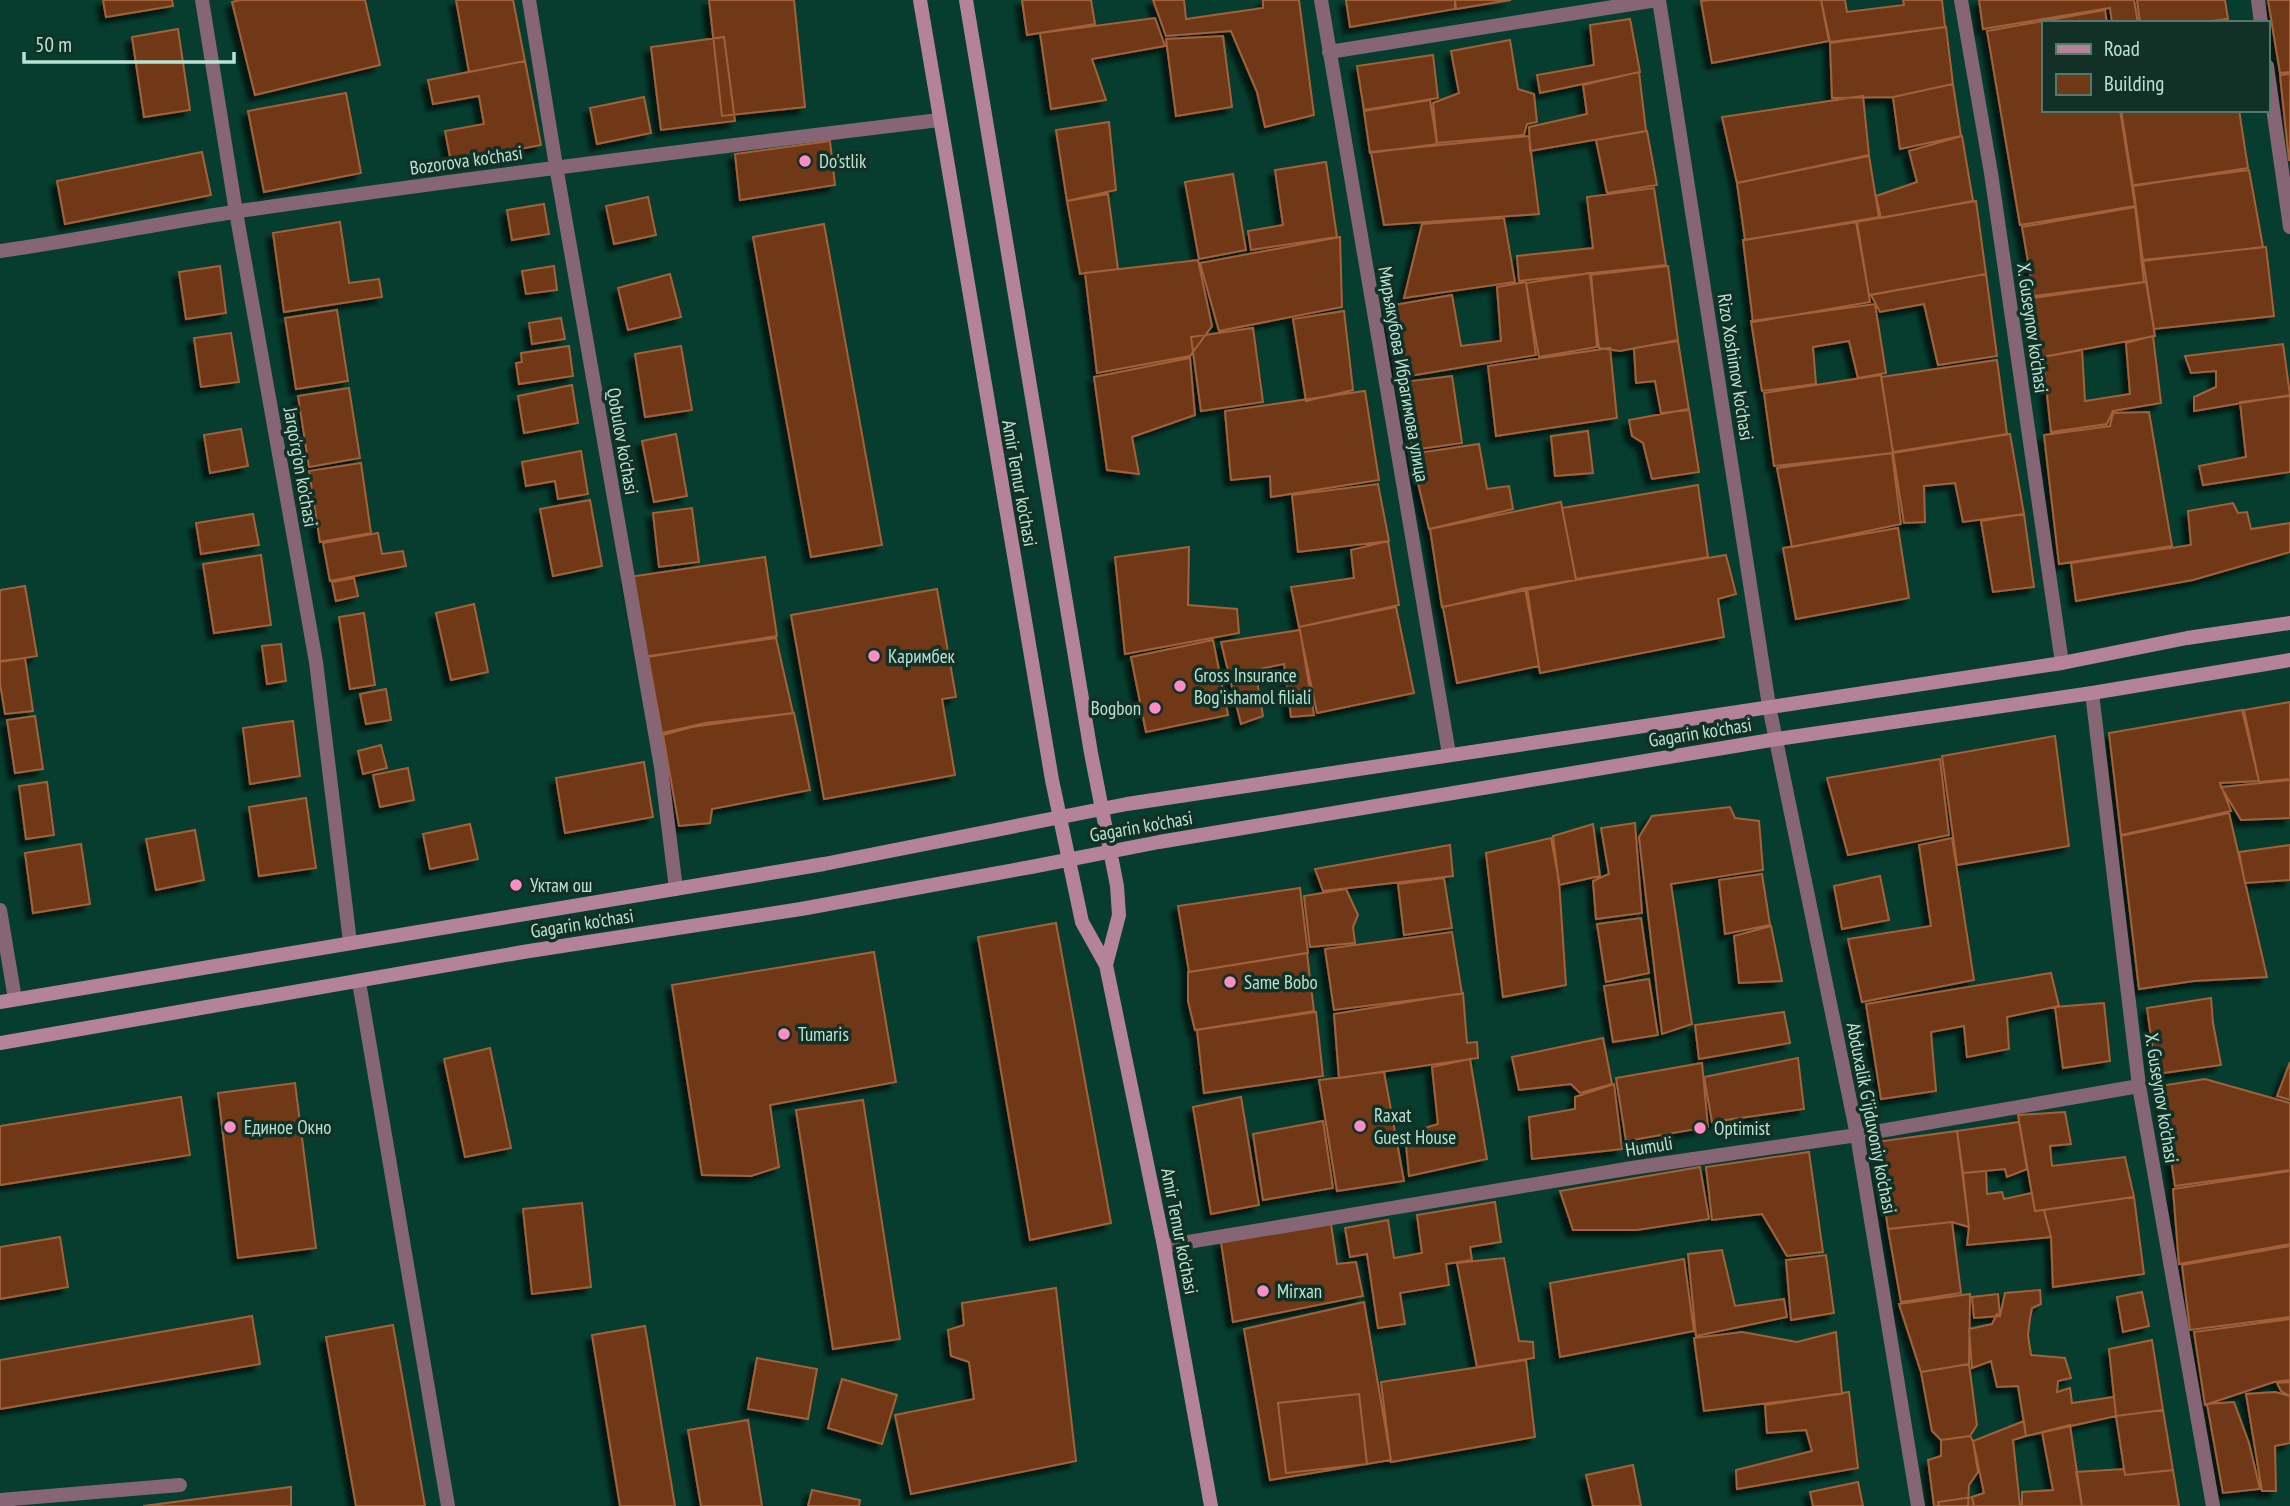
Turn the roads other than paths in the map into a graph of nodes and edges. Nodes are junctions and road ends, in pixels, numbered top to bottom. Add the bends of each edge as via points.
1 (202, 0) edge
2 (529, 0) edge
3 (920, 0) edge
4 (966, 0) edge
5 (1321, 0) edge
6 (1658, 0) edge
7 (1961, 0) edge
8 (2258, 0) edge
9 (2261, 21) edge
10 (1329, 52) junction
11 (2269, 80) edge
12 (939, 120) junction
13 (556, 166) junction
14 (236, 212) junction
15 (2290, 227) edge
16 (0, 251) edge
17 (2290, 623) edge
18 (2290, 660) edge
19 (2062, 663) junction
20 (2092, 693) junction
21 (1769, 706) junction
22 (1777, 739) junction
23 (1449, 754) junction
24 (1102, 808) junction
25 (1059, 816) junction
26 (1110, 850) junction
27 (1068, 859) junction
28 (676, 889) junction
29 (0, 911) edge
30 (349, 942) junction
31 (1106, 965) junction
32 (359, 982) junction
33 (16, 999) junction
34 (0, 1002) edge
35 (0, 1043) edge
36 (2139, 1086) junction
37 (1857, 1135) junction
38 (1164, 1245) junction
39 (180, 1485) dead end
40 (0, 1500) edge
41 (448, 1506) edge
42 (1212, 1506) edge
43 (1918, 1506) edge
44 (2213, 1506) edge

1 - 14 street, Jarqo'rg'on ko'chasi
2 - 13 street, Qobulov ko'chasi
3 - 12 main road, Amir Temur ko'chasi
4 - 24 main road, Amir Temur ko'chasi
5 - 10 street, Миръякубова Ибрагимова улица
6 - 10 street
6 - 21 street, Rizo Xoshimov ko'chasi
7 - 19 street, X. Guseynov ko'chasi via 1991,173
8 - 9 street
10 - 23 street, Миръякубова Ибрагимова улица
11 - 15 street
12 - 13 street, Bozorova ko'chasi
12 - 25 main road, Amir Temur ko'chasi
13 - 14 street, Bozorova ko'chasi
13 - 28 street, Qobulov ko'chasi via 659,753
14 - 16 street, Bozorova ko'chasi
14 - 30 street, Jarqo'rg'on ko'chasi via 316,662
17 - 19 main road, Gagarin ko'chasi
18 - 20 main road, Gagarin ko'chasi
19 - 21 main road, Gagarin ko'chasi
20 - 22 main road, Gagarin ko'chasi
20 - 36 street, X. Guseynov ko'chasi
21 - 22 street, Rizo Xoshimov ko'chasi
21 - 23 main road, Gagarin ko'chasi
22 - 26 main road, Gagarin ko'chasi
22 - 37 street, Abduxalik G'ijduvoniy ko'chasi
23 - 24 main road, Gagarin ko'chasi
24 - 25 main road, Gagarin ko'chasi
24 - 26 main road, Amir Temur ko'chasi
25 - 27 main road, Amir Temur ko'chasi
25 - 28 main road, Gagarin ko'chasi
26 - 27 main road, Gagarin ko'chasi
26 - 31 main road, Amir Temur ko'chasi via 1119,915
27 - 31 main road, Amir Temur ko'chasi via 1082,922
27 - 32 main road, Gagarin ko'chasi
28 - 30 main road, Gagarin ko'chasi
29 - 33 street
30 - 33 main road, Gagarin ko'chasi
31 - 38 main road, Amir Temur ko'chasi
32 - 35 main road, Gagarin ko'chasi
32 - 41 street
33 - 34 main road, Gagarin ko'chasi
36 - 37 street, Humuli
36 - 44 street, X. Guseynov ko'chasi
37 - 38 street, Humuli
37 - 43 street, Abduxalik G'ijduvoniy ko'chasi
38 - 42 main road, Amir Temur ko'chasi
39 - 40 street

